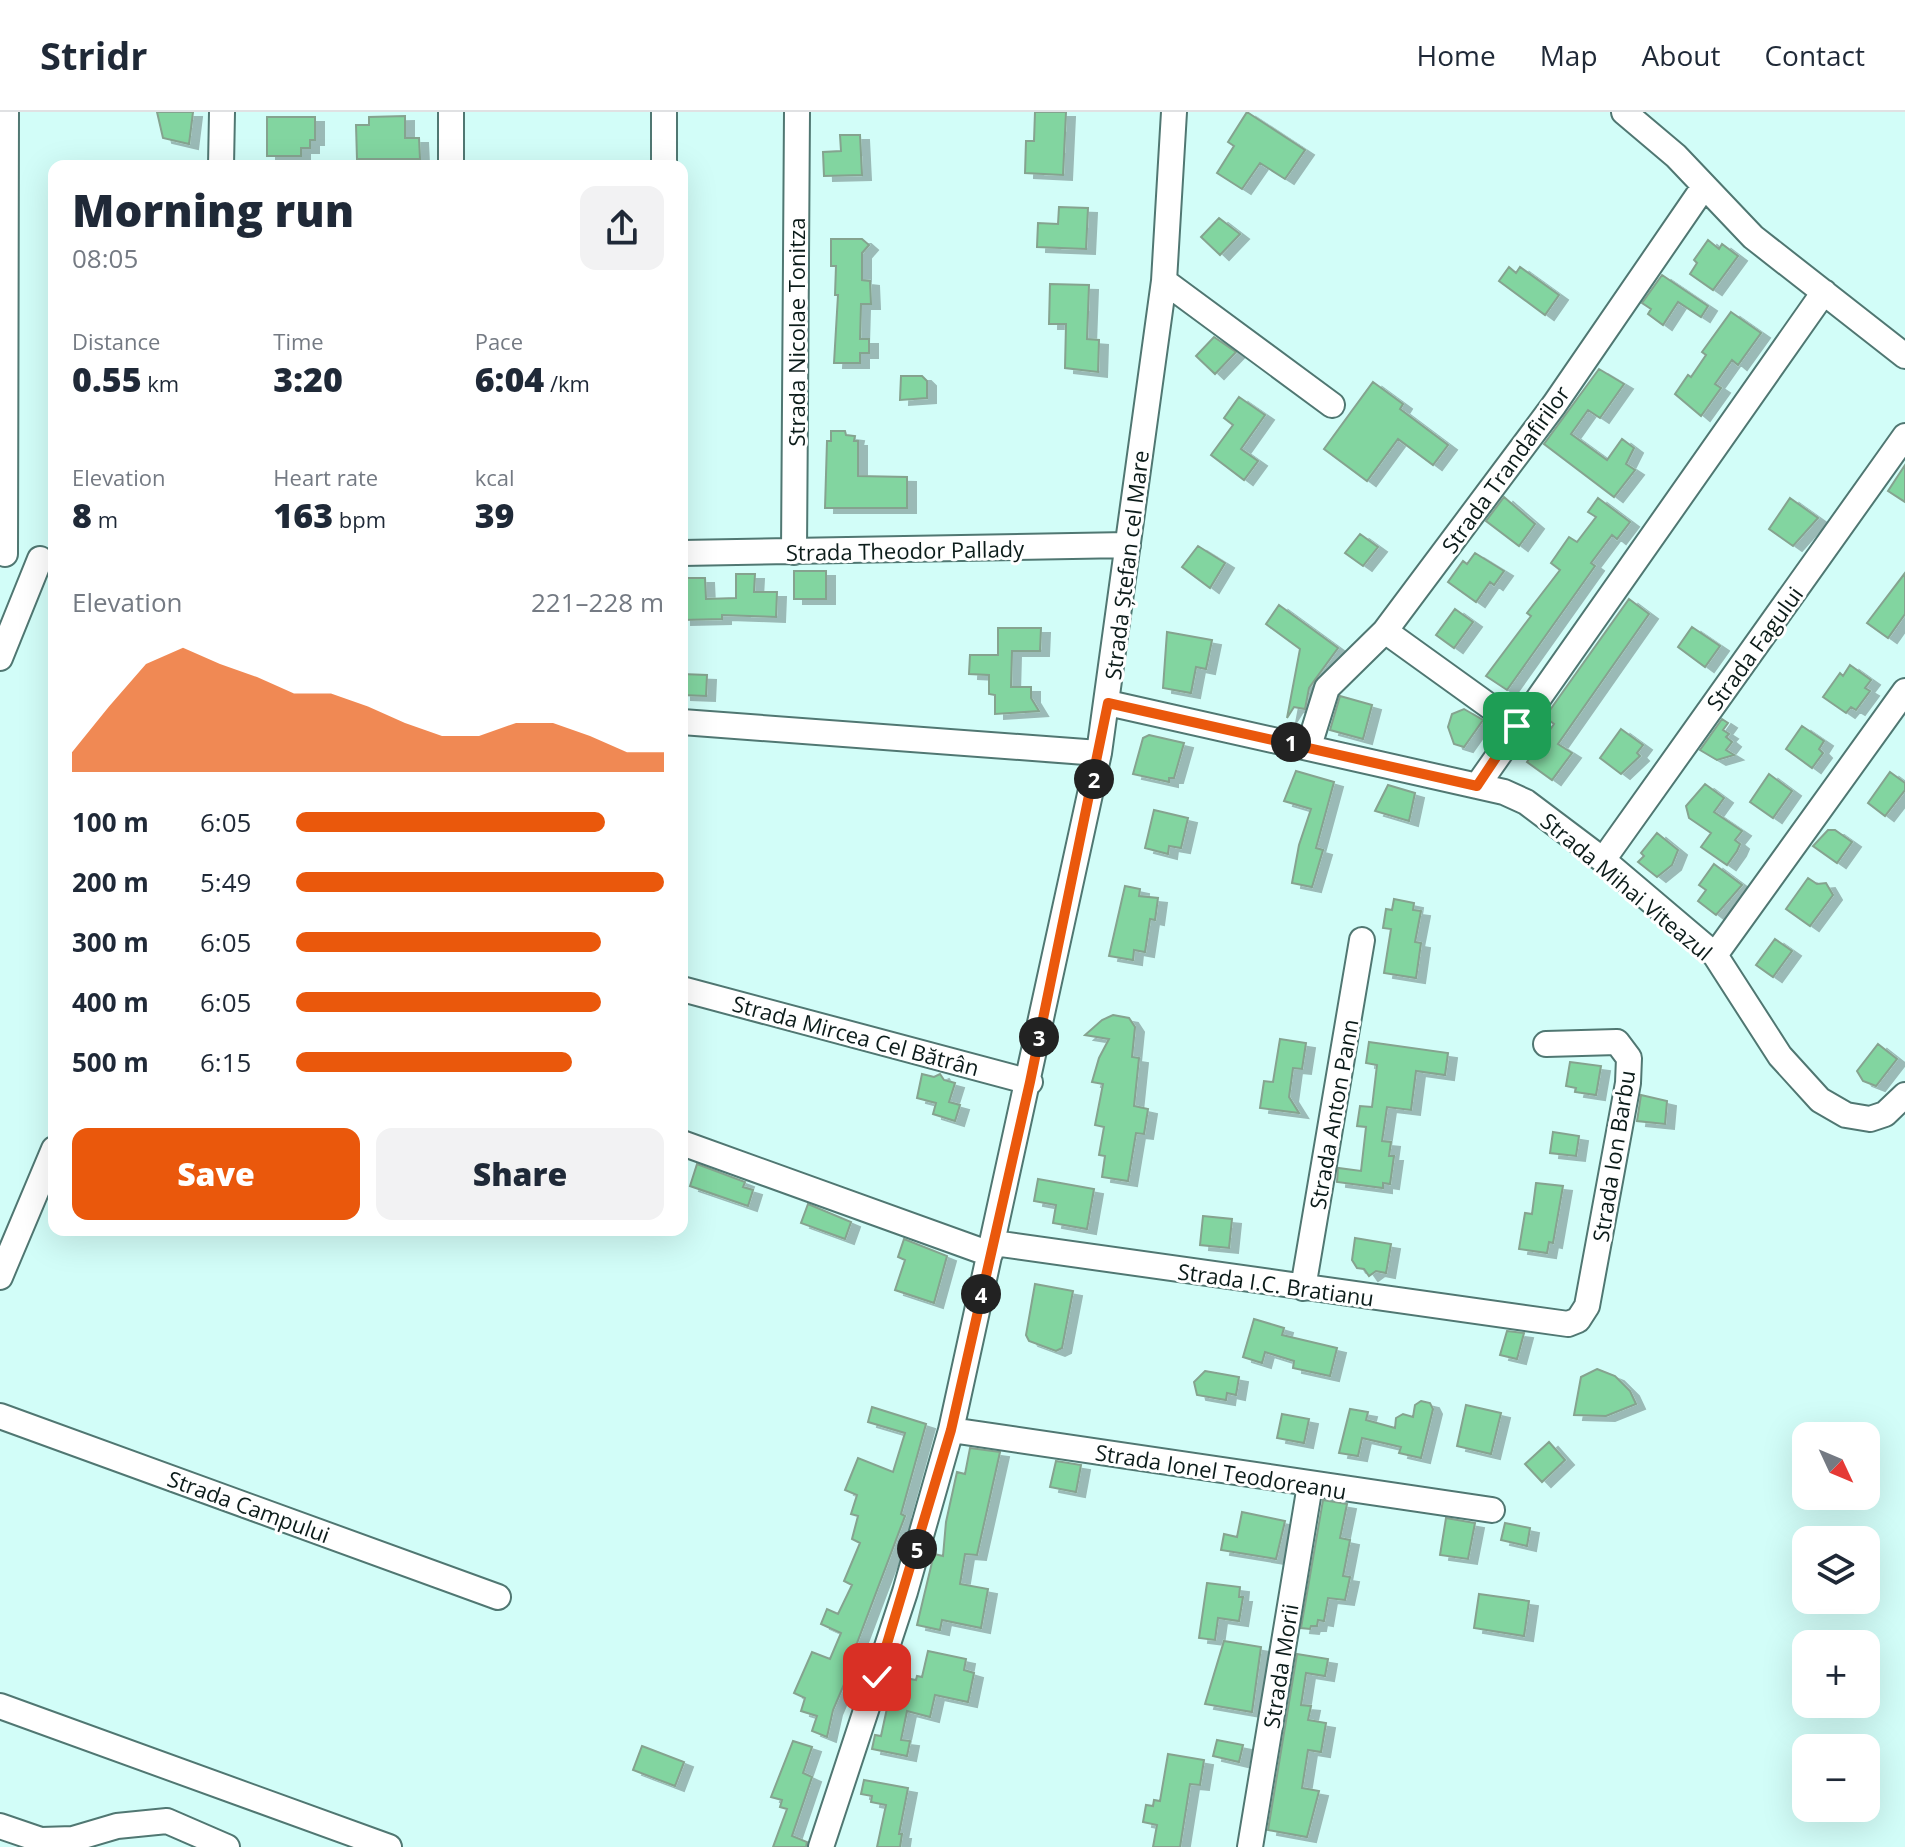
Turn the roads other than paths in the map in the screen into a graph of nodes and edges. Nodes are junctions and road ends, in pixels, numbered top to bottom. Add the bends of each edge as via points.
1 (6, 112) edge
2 (222, 112) edge
3 (451, 112) edge
4 (664, 112) edge
5 (797, 112) edge
6 (1174, 112) edge
7 (1624, 112) edge
8 (221, 160) edge
9 (451, 160) edge
10 (664, 160) edge
11 (1703, 188) junction
12 (1164, 281) junction
13 (1824, 292) junction
14 (1905, 356) edge
15 (1332, 405) dead end
16 (1905, 436) edge
17 (1128, 545) junction
18 (794, 552) junction
19 (688, 553) edge
20 (3, 554) edge
21 (47, 559) edge
22 (1385, 631) junction
23 (0, 658) edge
24 (1905, 691) edge
25 (1108, 703) junction
26 (688, 722) edge
27 (1517, 726) junction
28 (1309, 746) junction
29 (1099, 753) junction
30 (1477, 786) junction
31 (1603, 860) junction
32 (1362, 940) dead end
33 (1715, 955) junction
34 (688, 991) edge
35 (1546, 1044) dead end
36 (1030, 1082) junction
37 (1905, 1095) edge
38 (688, 1145) edge
39 (48, 1163) edge
40 (992, 1249) junction
41 (0, 1277) edge
42 (1303, 1288) junction
43 (1557, 1324) joint
44 (0, 1416) edge
45 (951, 1430) junction
46 (1310, 1485) junction
47 (1492, 1510) dead end
48 (498, 1597) dead end
49 (0, 1706) edge
50 (0, 1826) edge
51 (227, 1847) edge
52 (389, 1847) edge
53 (821, 1847) edge
54 (1250, 1847) edge

1 - 20 street
2 - 8 street
3 - 9 street
4 - 10 street
5 - 18 street, Strada Nicolae Tonitza
6 - 12 street, Strada Ștefan cel Mare
7 - 11 street via 1676,156
11 - 13 street via 1753,237
11 - 22 street, Strada Trandafirilor via 1554,405
12 - 15 street
12 - 17 street, Strada Ștefan cel Mare
13 - 14 street
13 - 27 street
16 - 31 street, Strada Fagului
17 - 18 street, Strada Theodor Pallady
17 - 25 street, Strada Ștefan cel Mare
18 - 19 street, Strada Theodor Pallady
20 - 21 street
21 - 23 street
22 - 27 street
22 - 28 street, Strada Trandafirilor via 1327,688
24 - 33 street
25 - 28 street, Strada Mihai Viteazul
25 - 29 street, Strada Ștefan cel Mare
26 - 29 street
27 - 30 street
28 - 30 street, Strada Mihai Viteazul
29 - 36 street, Strada Ștefan cel Mare
30 - 31 street, Strada Mihai Viteazul via 1526,802
31 - 33 street, Strada Mihai Viteazul
32 - 42 street, Strada Anton Pann
33 - 37 street, Strada Mihai Viteazul via 1800,1083 1820,1100 1846,1115 1870,1119 1885,1114
34 - 36 street, Strada Mircea Cel Bătrân
35 - 43 street, Strada Ion Barbu via 1617,1042 1629,1058 1587,1306 1578,1320
36 - 40 street, Strada Ștefan cel Mare
38 - 40 street, Strada I.C. Bratianu
39 - 41 street
40 - 42 street, Strada I.C. Bratianu
40 - 45 street, Strada Ștefan cel Mare
42 - 43 street, Strada I.C. Bratianu
44 - 48 street, Strada Campului
45 - 46 street, Strada Ionel Teodoreanu
45 - 53 street, Strada Ștefan cel Mare via 905,1592
46 - 47 street, Strada Ionel Teodoreanu
46 - 54 street, Strada Morii
49 - 52 street
50 - 51 street via 41,1840 167,1821

